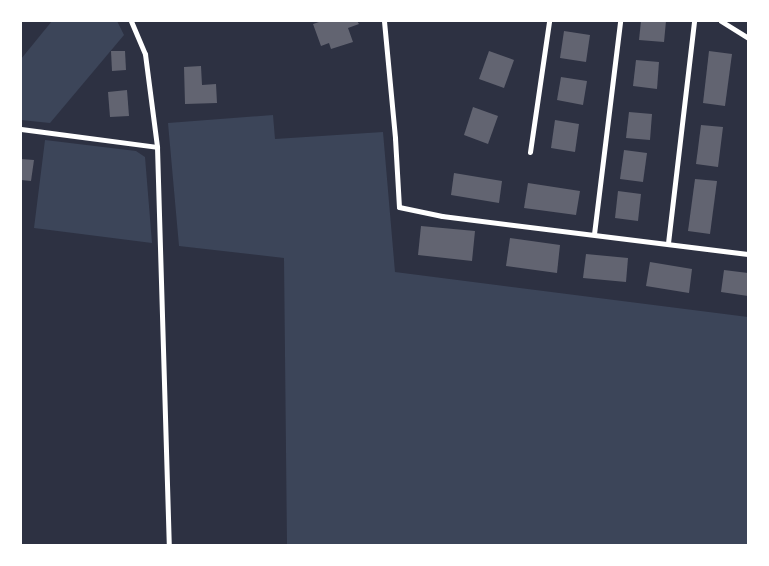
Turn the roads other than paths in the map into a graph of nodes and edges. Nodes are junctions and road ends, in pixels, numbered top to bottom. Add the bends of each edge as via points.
1 (131, 21) edge
2 (384, 21) edge
3 (549, 21) edge
4 (620, 21) edge
5 (694, 21) edge
6 (722, 21) edge
7 (748, 38) edge
8 (21, 129) edge
9 (157, 147) junction
10 (530, 152) dead end
11 (594, 234) junction
12 (668, 243) junction
13 (748, 254) edge
14 (169, 545) edge

1 - 9 street via 145,54
2 - 11 street via 399,207 442,216
3 - 10 street
4 - 11 street
5 - 12 street
6 - 7 street
8 - 9 street
9 - 14 street
11 - 12 street
12 - 13 street

